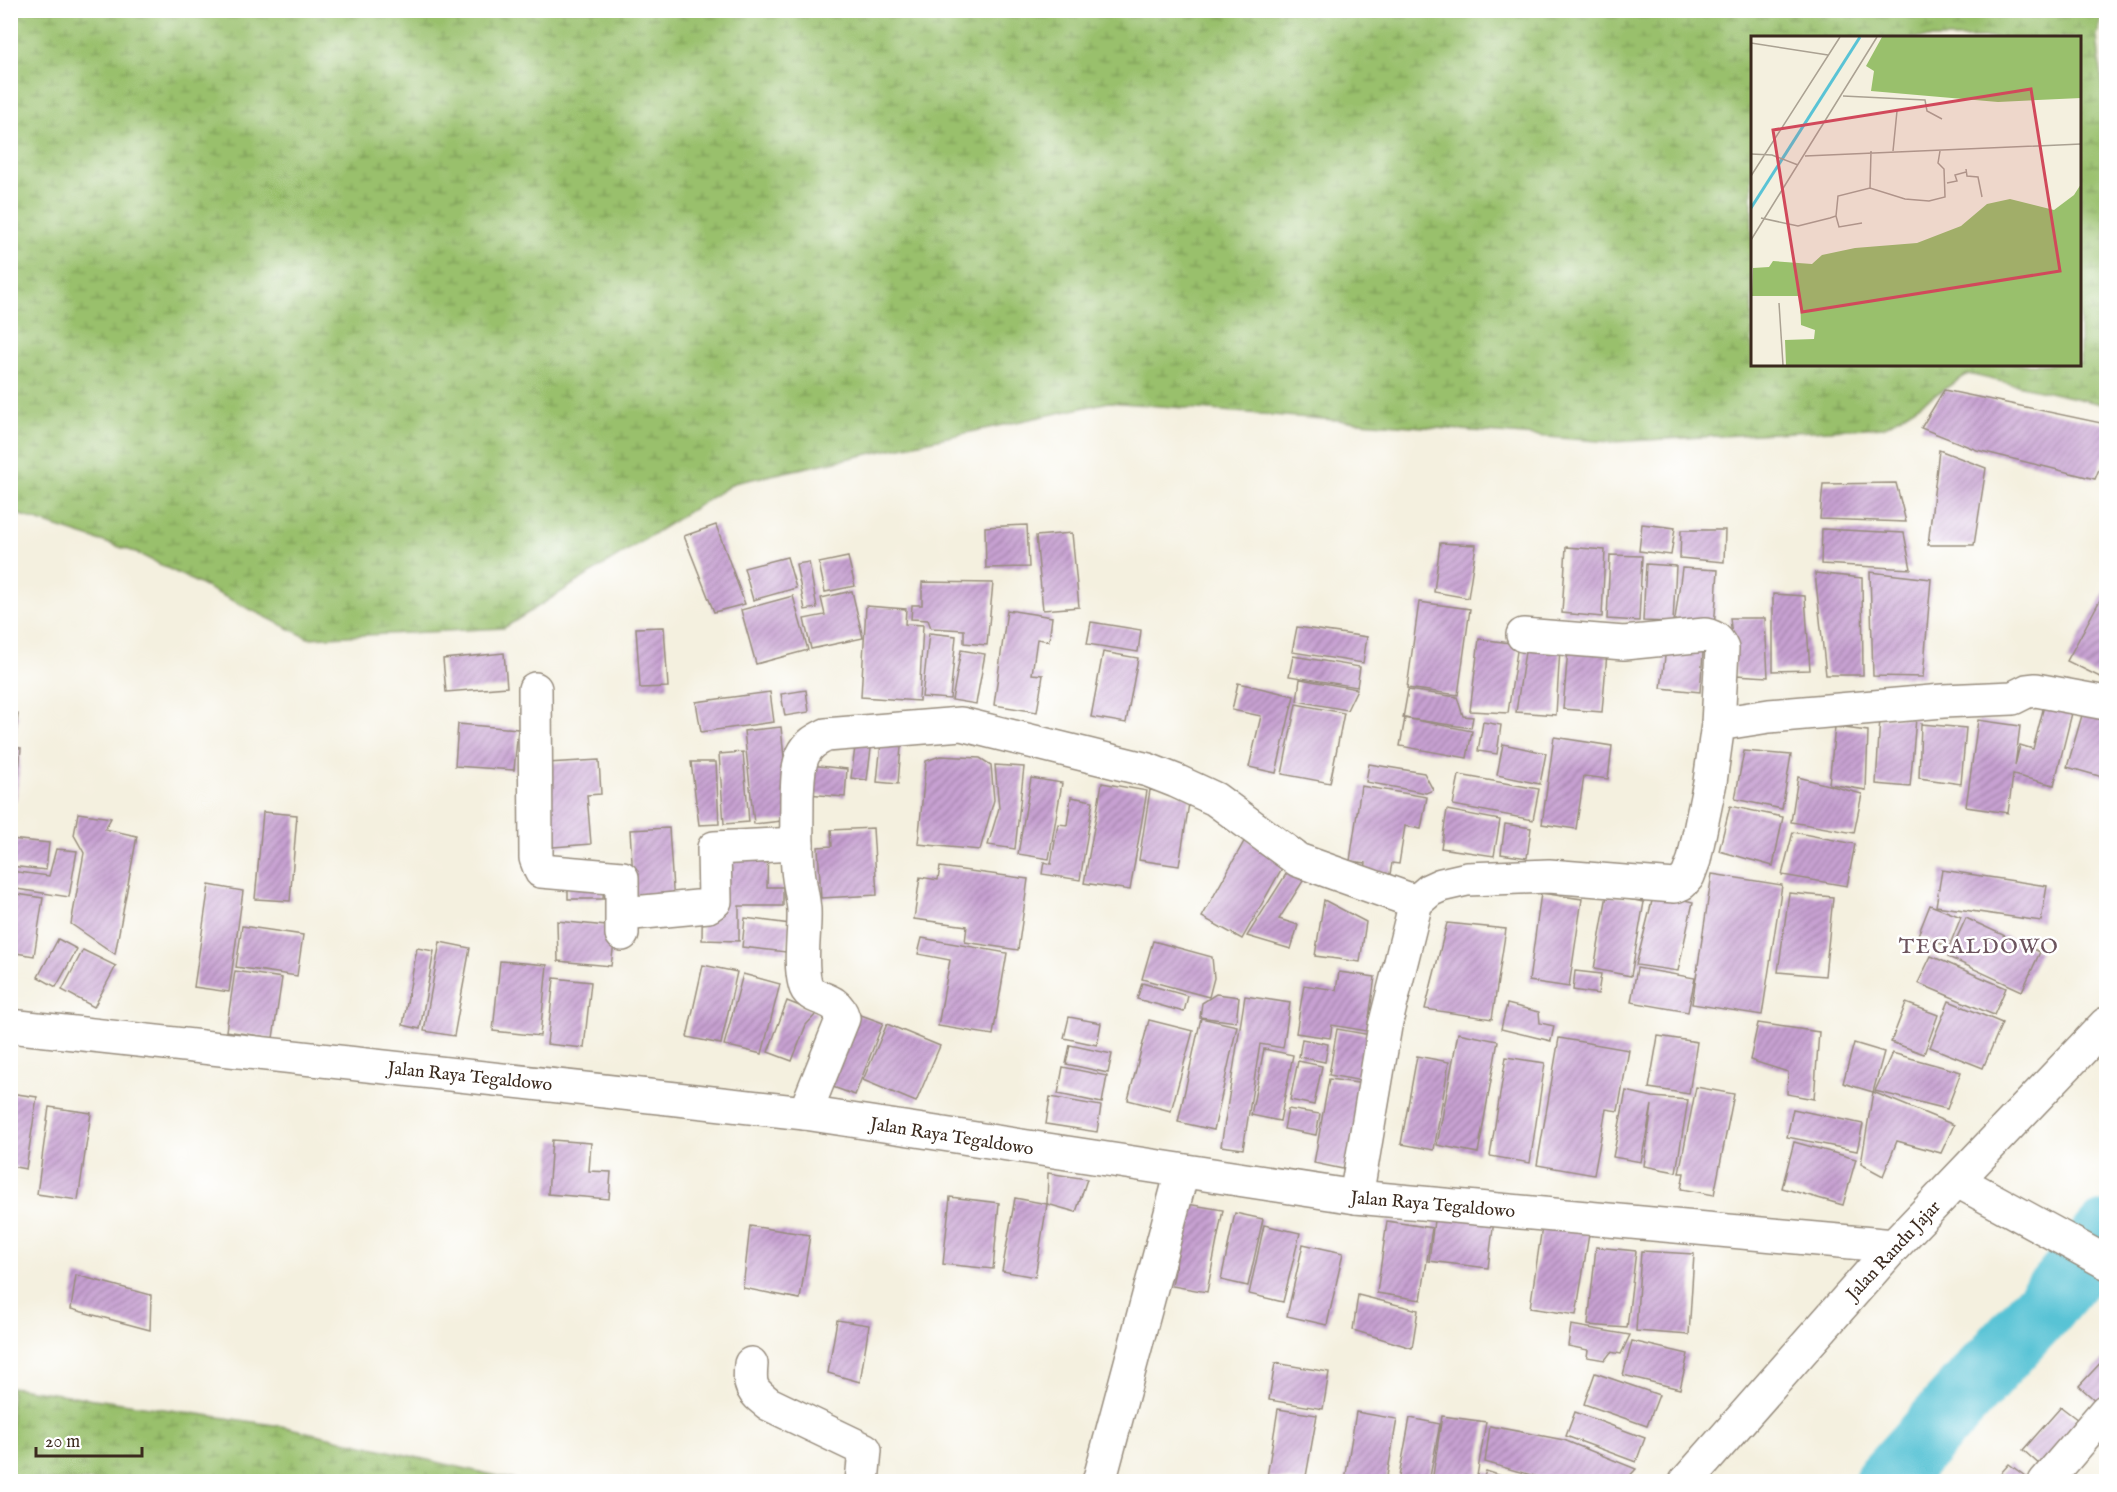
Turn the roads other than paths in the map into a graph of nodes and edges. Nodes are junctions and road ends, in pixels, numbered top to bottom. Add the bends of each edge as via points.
1 (1523, 635) dead end
2 (535, 689) dead end
3 (2106, 703) edge
4 (1718, 724) junction
5 (797, 844) junction
6 (1416, 902) junction
7 (2106, 1024) edge
8 (10, 1026) edge
9 (805, 1113) junction
10 (1182, 1172) junction
11 (1958, 1181) junction
12 (1356, 1197) junction
13 (1893, 1246) junction
14 (2106, 1262) edge
15 (751, 1364) dead end
16 (2106, 1411) edge
17 (862, 1482) edge
18 (1099, 1482) edge
19 (1686, 1482) edge
20 (2045, 1482) edge

1 - 4 street via 1624,643 1713,637 1722,649
2 - 5 street via 536,858 541,871 622,878 623,924 708,906 715,901 714,848
3 - 4 street via 2036,690 2013,698 1769,716
4 - 6 street via 1694,860 1682,883 1676,886 1549,876 1467,879 1441,885
5 - 6 street via 798,773 802,755 813,741 826,735 961,724 1148,770 1215,800 1298,860
5 - 9 street via 805,986 811,994 833,1003 843,1018
6 - 12 street via 1386,1026
7 - 11 street, Jalan Randu Jajar
8 - 9 street, Jalan Raya Tegaldowo
9 - 10 street, Jalan Raya Tegaldowo
10 - 12 street, Jalan Raya Tegaldowo
10 - 18 street
11 - 13 street, Jalan Randu Jajar
11 - 14 street
12 - 13 street, Jalan Raya Tegaldowo
13 - 19 street, Jalan Randu Jajar
15 - 17 street via 749,1383 769,1404 865,1450
16 - 20 street

